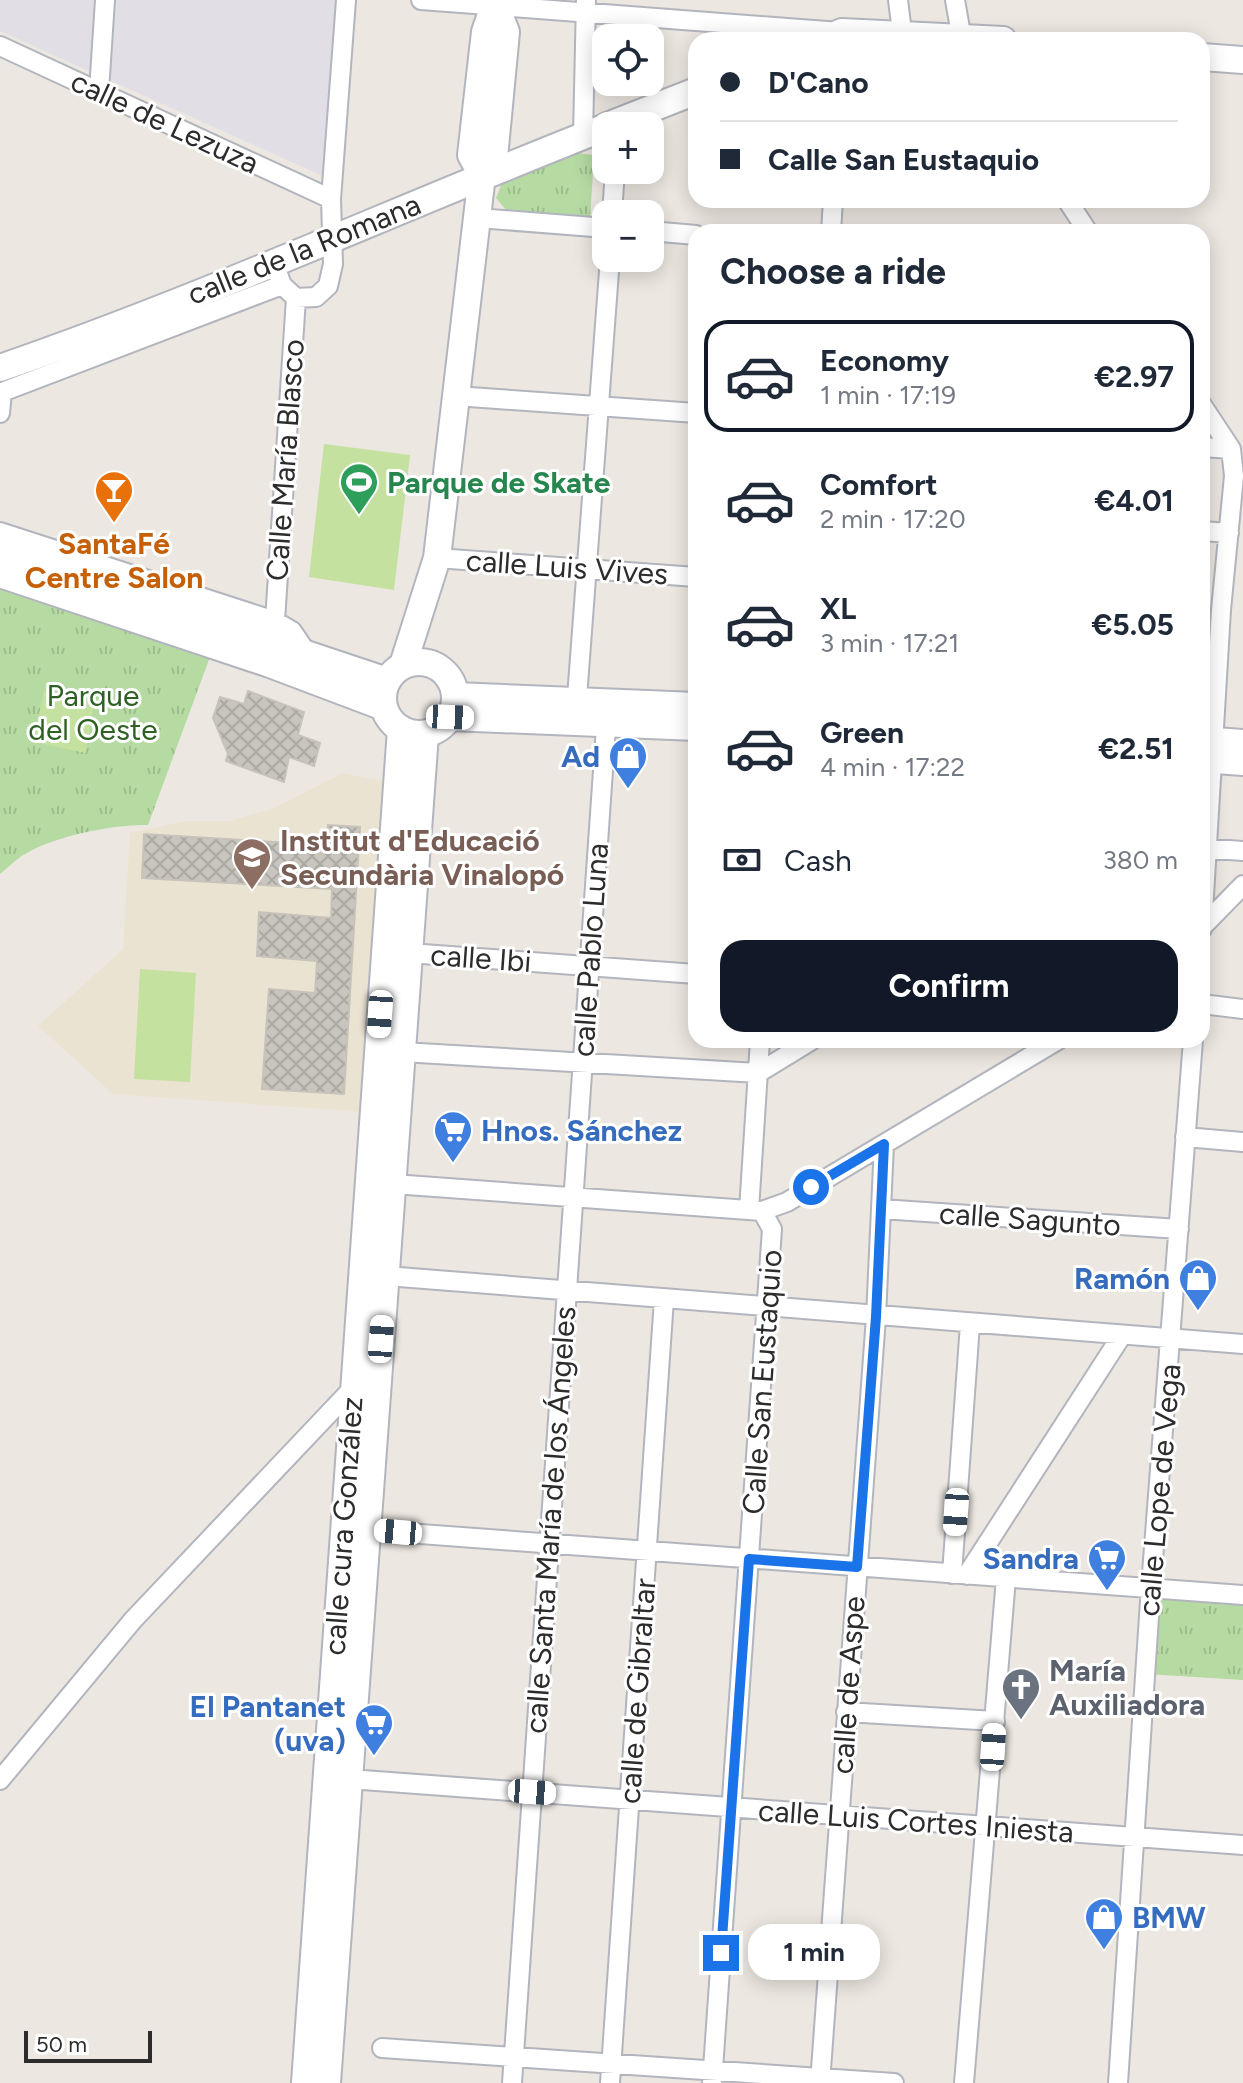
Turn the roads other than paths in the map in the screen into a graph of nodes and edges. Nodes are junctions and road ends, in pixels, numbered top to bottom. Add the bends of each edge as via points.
1 (105, 0) edge
2 (346, 0) edge
3 (421, 0) edge
4 (898, 0) edge
5 (955, 0) edge
6 (496, 2) edge
7 (586, 6) edge
8 (796, 32) edge
9 (902, 32) edge
10 (960, 32) edge
11 (0, 46) edge
12 (1210, 58) edge
13 (1243, 60) edge
14 (99, 91) junction
15 (688, 94) edge
16 (604, 112) edge
17 (644, 112) edge
18 (592, 132) edge
19 (482, 175) junction
20 (331, 199) junction
21 (478, 218) junction
22 (592, 227) edge
23 (664, 232) edge
24 (688, 234) edge
25 (334, 240) junction
26 (609, 272) edge
27 (284, 282) junction
28 (1, 383) edge
29 (455, 396) junction
30 (600, 406) junction
31 (688, 412) edge
32 (0, 413) edge
33 (1210, 417) edge
34 (1210, 448) edge
35 (1231, 449) junction
36 (0, 532) edge
37 (1210, 532) edge
38 (1229, 533) junction
39 (0, 552) edge
40 (434, 568) junction
41 (588, 569) junction
42 (0, 574) edge
43 (688, 576) edge
44 (1211, 610) edge
45 (275, 621) junction
46 (1210, 645) edge
47 (309, 656) junction
48 (432, 664) junction
49 (391, 685) junction
50 (453, 706) junction
51 (688, 707) edge
52 (576, 712) junction
53 (607, 713) junction
54 (688, 726) edge
55 (413, 731) junction
56 (1243, 743) edge
57 (1210, 749) edge
58 (1210, 751) edge
59 (1243, 762) edge
60 (1210, 849) edge
61 (1243, 851) edge
62 (1243, 885) edge
63 (1210, 920) edge
64 (409, 953) junction
65 (589, 965) junction
66 (688, 973) edge
67 (1210, 1005) edge
68 (1243, 1009) edge
69 (760, 1048) edge
70 (799, 1048) edge
71 (1045, 1048) edge
72 (1192, 1048) edge
73 (402, 1052) junction
74 (582, 1063) junction
75 (758, 1073) junction
76 (1185, 1137) junction
77 (1243, 1142) edge
78 (884, 1144) junction
79 (393, 1184) junction
80 (572, 1197) junction
81 (881, 1209) junction
82 (756, 1210) junction
83 (1179, 1229) junction
84 (386, 1276) junction
85 (566, 1291) junction
86 (664, 1299) junction
87 (767, 1308) junction
88 (876, 1317) junction
89 (970, 1324) junction
90 (1122, 1335) junction
91 (1171, 1339) junction
92 (1243, 1344) edge
93 (353, 1388) junction
94 (367, 1530) junction
95 (549, 1544) junction
96 (646, 1551) junction
97 (749, 1559) junction
98 (857, 1567) junction
99 (959, 1575) junction
100 (1006, 1578) junction
101 (1151, 1586) junction
102 (1243, 1595) edge
103 (846, 1712) junction
104 (995, 1721) junction
105 (349, 1779) junction
106 (0, 1780) edge
107 (532, 1792) junction
108 (629, 1800) junction
109 (731, 1807) junction
110 (838, 1815) junction
111 (987, 1826) junction
112 (1136, 1837) junction
113 (1243, 1845) edge
114 (382, 2048) dead end
115 (514, 2056) junction
116 (611, 2063) junction
117 (712, 2076) edge
118 (820, 2080) edge
119 (305, 2083) edge
120 (327, 2083) edge
121 (512, 2083) edge
122 (610, 2083) edge
123 (894, 2083) edge
124 (964, 2083) edge
125 (1118, 2083) edge

1 - 14 street
2 - 20 street
3 - 6 street
4 - 9 street
5 - 10 street
6 - 7 street
6 - 19 main road via 485,32 471,155
7 - 8 street
7 - 16 street
11 - 14 street, calle de Lezuza
12 - 13 main road
14 - 20 street, calle de Lezuza
15 - 17 main road, calle de la Romana
18 - 19 main road, calle de la Romana
19 - 21 main road
19 - 25 main road, calle de la Romana
20 - 25 street
21 - 22 street
21 - 29 main road
23 - 24 street
25 - 27 main road, calle de la Romana
25 - 27 street via 328,286 316,297
26 - 30 street
27 - 28 main road, calle de la Romana
27 - 45 street, Calle María Blasco
28 - 32 street
29 - 30 street
29 - 40 main road
30 - 31 street
30 - 41 street
33 - 35 street
34 - 35 street
35 - 38 street
36 - 45 street
37 - 38 street
38 - 44 street
39 - 47 main road
40 - 41 street, calle Luis Vives
40 - 48 main road
40 - 49 main road
41 - 43 street, calle Luis Vives
41 - 52 street
42 - 49 main road via 270,664
44 - 46 street
45 - 47 street via 292,631
47 - 49 main road
48 - 49 main road via 413,662
48 - 50 main road via 446,673
49 - 55 main road
50 - 52 main road
50 - 55 main road via 435,731
51 - 53 main road
52 - 53 main road
53 - 54 main road
53 - 65 street, calle Pablo Luna
55 - 64 main road, calle cura González
55 - 93 main road, calle cura González
56 - 57 main road
58 - 59 main road
60 - 61 street
62 - 63 street
64 - 65 street, calle Ibi
64 - 73 main road, calle cura González
65 - 66 street, calle Ibi
65 - 74 street, calle Pablo Luna
67 - 68 street
69 - 75 street, Calle San Eustaquio
70 - 75 street
71 - 78 street
72 - 76 street, calle Lope de Vega
73 - 74 street
73 - 79 main road, calle cura González
74 - 75 street
74 - 80 street, calle Pablo Luna
75 - 82 street, Calle San Eustaquio
76 - 77 street
76 - 83 street, calle Lope de Vega
78 - 81 street, calle de Aspe
78 - 82 street via 787,1202
79 - 80 street
79 - 84 main road, calle cura González
80 - 82 street
80 - 85 street, calle Santa María de los Ángeles
81 - 83 street, calle Sagunto
81 - 88 street, calle de Aspe
82 - 87 street, Calle San Eustaquio via 772,1229
83 - 91 street, calle Lope de Vega
84 - 85 street
84 - 94 main road, calle cura González
85 - 86 street
85 - 95 street, calle Santa María de los Ángeles
86 - 87 street
86 - 96 street, calle de Gibraltar
87 - 88 street
87 - 97 street, Calle San Eustaquio
88 - 89 street
88 - 98 street, calle de Aspe
89 - 90 street
89 - 99 street
90 - 91 street
90 - 99 street
91 - 92 street
91 - 101 street, calle Lope de Vega
93 - 106 street via 133,1620
93 - 119 main road, calle cura González
94 - 95 street
94 - 105 main road, calle cura González
95 - 96 street
95 - 107 street, calle Santa María de los Ángeles
96 - 97 street
96 - 108 street, calle de Gibraltar
97 - 98 street
97 - 109 street, Calle San Eustaquio
98 - 99 street
98 - 103 street, calle de Aspe
99 - 100 street
100 - 101 street
100 - 104 street
101 - 102 street
101 - 112 street, calle Lope de Vega
103 - 104 street
103 - 110 street, calle de Aspe
104 - 111 street
105 - 107 street, calle Luis Cortes Iniesta
105 - 120 main road, calle cura González
107 - 108 street, calle Luis Cortes Iniesta
107 - 115 street, calle Santa María de los Ángeles
108 - 109 street, calle Luis Cortes Iniesta
108 - 116 street, calle de Gibraltar
109 - 110 street, calle Luis Cortes Iniesta
109 - 117 street, Calle San Eustaquio
110 - 111 street, calle Luis Cortes Iniesta
110 - 118 street, calle de Aspe
111 - 112 street, calle Luis Cortes Iniesta
111 - 124 street
112 - 113 street, calle Luis Cortes Iniesta
112 - 125 street, calle Lope de Vega
114 - 115 street
115 - 116 street
115 - 121 street, calle Santa María de los Ángeles
116 - 117 street
116 - 122 street, calle de Gibraltar
117 - 118 street
118 - 123 street

